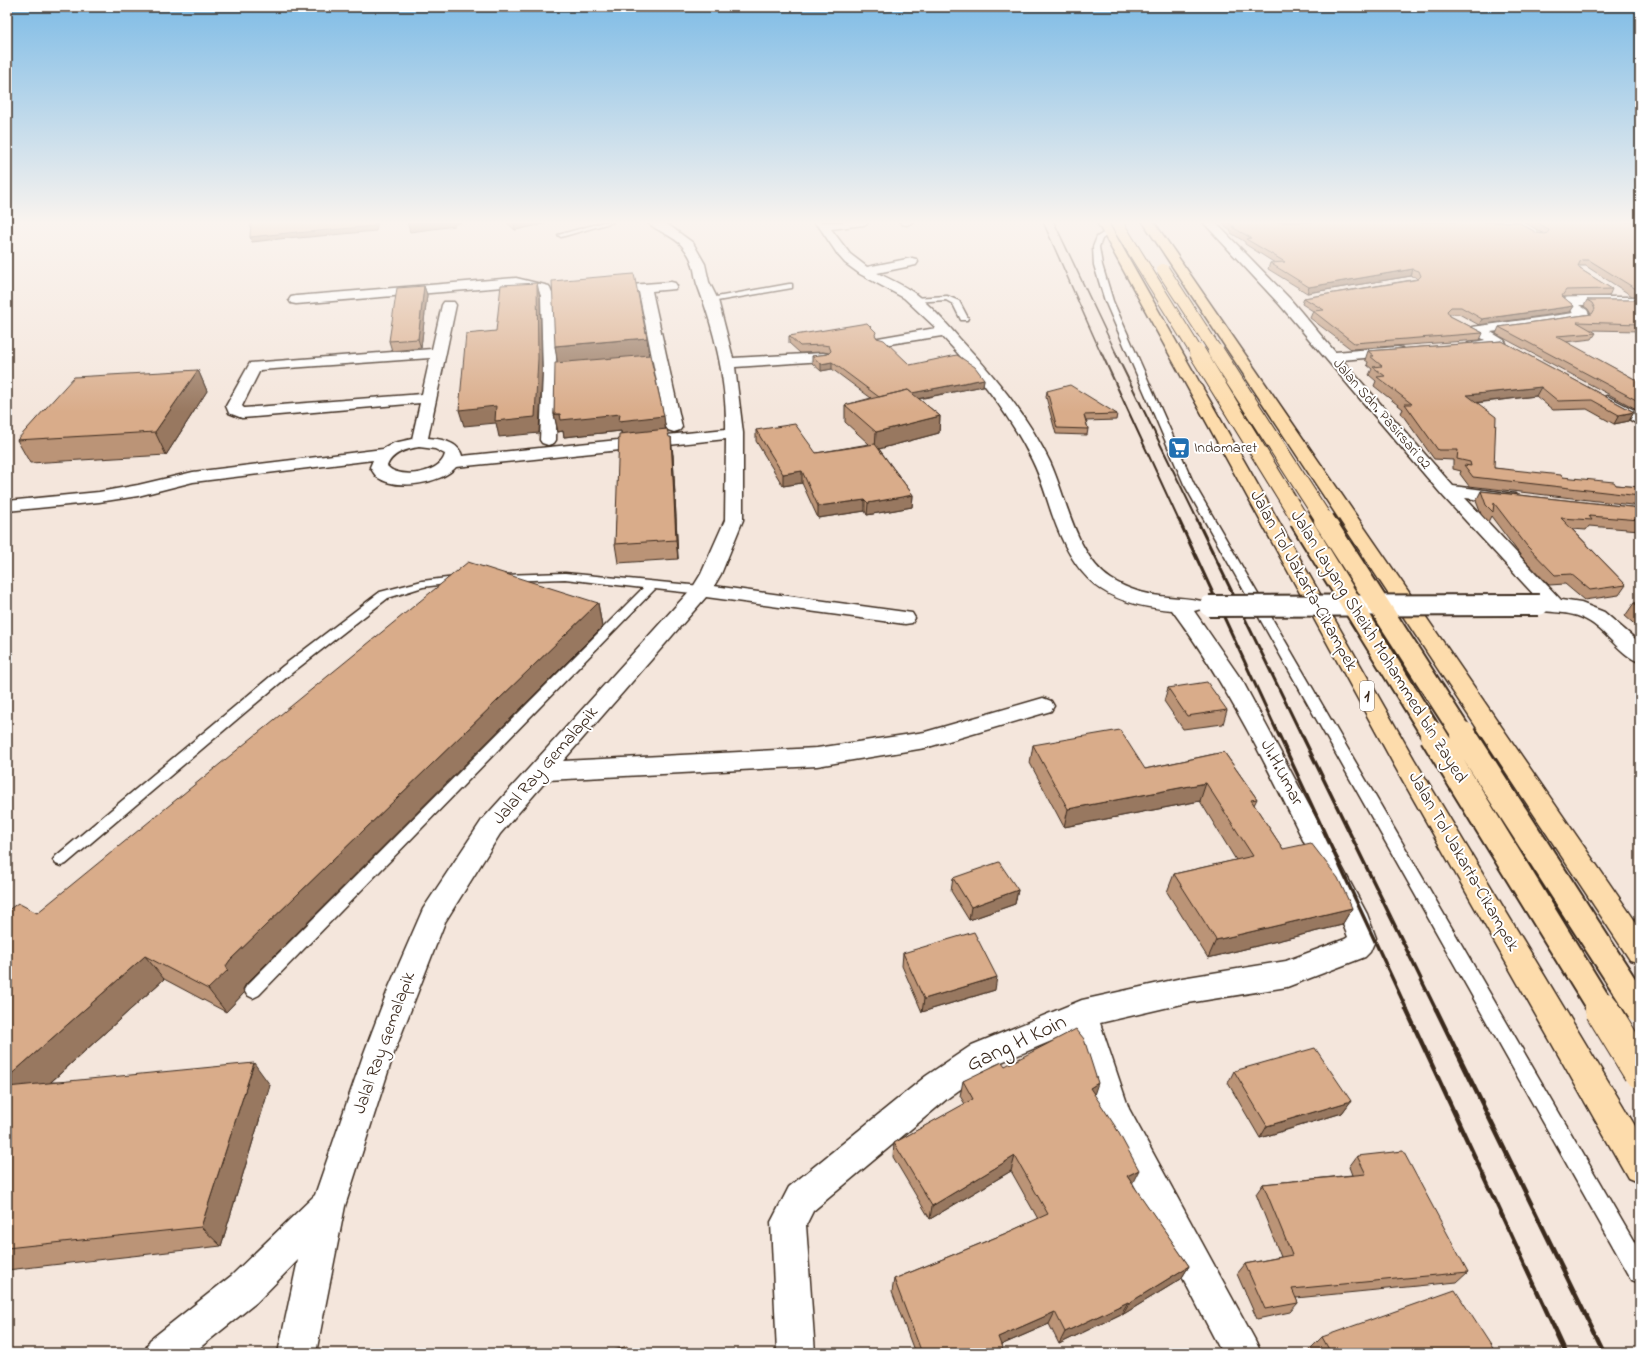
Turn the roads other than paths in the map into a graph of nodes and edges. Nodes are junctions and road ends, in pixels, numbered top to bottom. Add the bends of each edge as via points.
1 (395, 285) edge
2 (474, 285) edge
3 (530, 285) edge
4 (705, 285) edge
5 (890, 285) edge
6 (1104, 285) edge
7 (1141, 285) edge
8 (1146, 285) edge
9 (1173, 285) edge
10 (1192, 285) edge
11 (1271, 285) edge
12 (671, 286) dead end
13 (789, 286) dead end
14 (645, 288) junction
15 (1609, 288) edge
16 (352, 289) dead end
17 (614, 290) edge
18 (562, 294) edge
19 (548, 296) junction
20 (296, 300) dead end
21 (711, 300) junction
22 (914, 300) junction
23 (1634, 301) edge
24 (449, 305) dead end
25 (964, 318) dead end
26 (945, 331) junction
27 (883, 341) edge
28 (1498, 343) junction
29 (1458, 347) edge
30 (1411, 350) edge
31 (1512, 351) edge
32 (439, 353) junction
33 (1333, 356) junction
34 (823, 357) edge
35 (727, 363) junction
36 (662, 364) junction
37 (647, 366) edge
38 (565, 372) edge
39 (550, 374) junction
40 (1593, 394) edge
41 (429, 398) junction
42 (1640, 419) edge
43 (674, 427) junction
44 (734, 427) junction
45 (548, 440) junction
46 (419, 442) junction
47 (451, 456) junction
48 (383, 460) junction
49 (174, 486) junction
50 (1448, 491) junction
51 (1525, 500) edge
52 (7, 506) edge
53 (7, 518) edge
54 (652, 585) junction
55 (701, 590) junction
56 (1179, 605) junction
57 (1547, 605) junction
58 (905, 618) dead end
59 (1640, 655) edge
60 (1043, 706) dead end
61 (541, 770) junction
62 (61, 860) dead end
63 (1355, 948) joint
64 (1640, 950) edge
65 (253, 990) dead end
66 (1640, 1010) edge
67 (1082, 1014) junction
68 (1640, 1071) edge
69 (1640, 1166) edge
70 (328, 1206) junction
71 (1640, 1272) edge
72 (295, 1350) edge
73 (163, 1353) edge
74 (796, 1353) edge
75 (1242, 1353) edge

1 - 16 street
2 - 20 street
3 - 19 street via 544,289
4 - 21 street, Jalal Ray Gemalapik
5 - 22 street
6 - 71 lane via 1189,484
7 - 69 highway, Jalan Tol Jakarta–Cikampek / 1 via 1406,765
8 - 68 highway, Jalan Layang Sheikh Mohammed bin Zayed / 1, bridge
9 - 66 highway, Jalan Layang Sheikh Mohammed bin Zayed, bridge
10 - 64 highway
11 - 33 street, Jalan Sdn. Pasirsari 02 via 1293,299
12 - 14 street
13 - 21 lane
14 - 17 street
14 - 36 street
15 - 23 street
18 - 19 street
19 - 39 street
21 - 35 street, Jalal Ray Gemalapik
22 - 25 lane via 947,298 956,303
22 - 26 street
23 - 28 street via 1568,301 1584,316 1471,328
24 - 32 street
26 - 27 street
26 - 56 street via 998,394 1034,446 1055,494 1071,541 1086,566 1112,588 1134,597
28 - 29 street
28 - 31 street
30 - 33 street
32 - 41 street
32 - 41 street via 256,366 234,406 235,410 242,413
33 - 50 street, Jalan Sdn. Pasirsari 02
34 - 35 street
35 - 44 street, Jalal Ray Gemalapik
36 - 37 street
36 - 43 street
38 - 39 street
39 - 45 street
40 - 42 street
41 - 46 street
43 - 44 street
43 - 45 street
44 - 47 street
44 - 55 street, Jalal Ray Gemalapik via 734,520 711,574
45 - 47 street
46 - 47 street via 442,444
46 - 48 street via 407,444
47 - 48 street via 438,472 417,478 387,476 381,472
48 - 49 street via 216,484
49 - 52 street via 99,498
49 - 53 street via 145,500 54,514
50 - 51 street
50 - 57 street, Jalan Sdn. Pasirsari 02
54 - 55 lane
54 - 62 lane via 565,576 447,580 384,595 288,668
54 - 65 lane
55 - 58 street
55 - 61 street, Jalal Ray Gemalapik
56 - 57 street, bridge
56 - 63 street, JI.H.Umar via 1232,682 1290,790 1353,914 1362,938
57 - 59 street via 1576,607 1594,615
60 - 61 street via 925,740 817,757
61 - 70 street, Jalal Ray Gemalapik via 491,827 433,917 379,1053
63 - 67 street, Gang H Koin via 1287,974 1182,992
67 - 74 street, Gang H Koin via 983,1055 938,1087 801,1199 788,1222
67 - 75 street via 1115,1116
70 - 72 street, Jalal Ray Gemalapik
70 - 73 street via 244,1289

